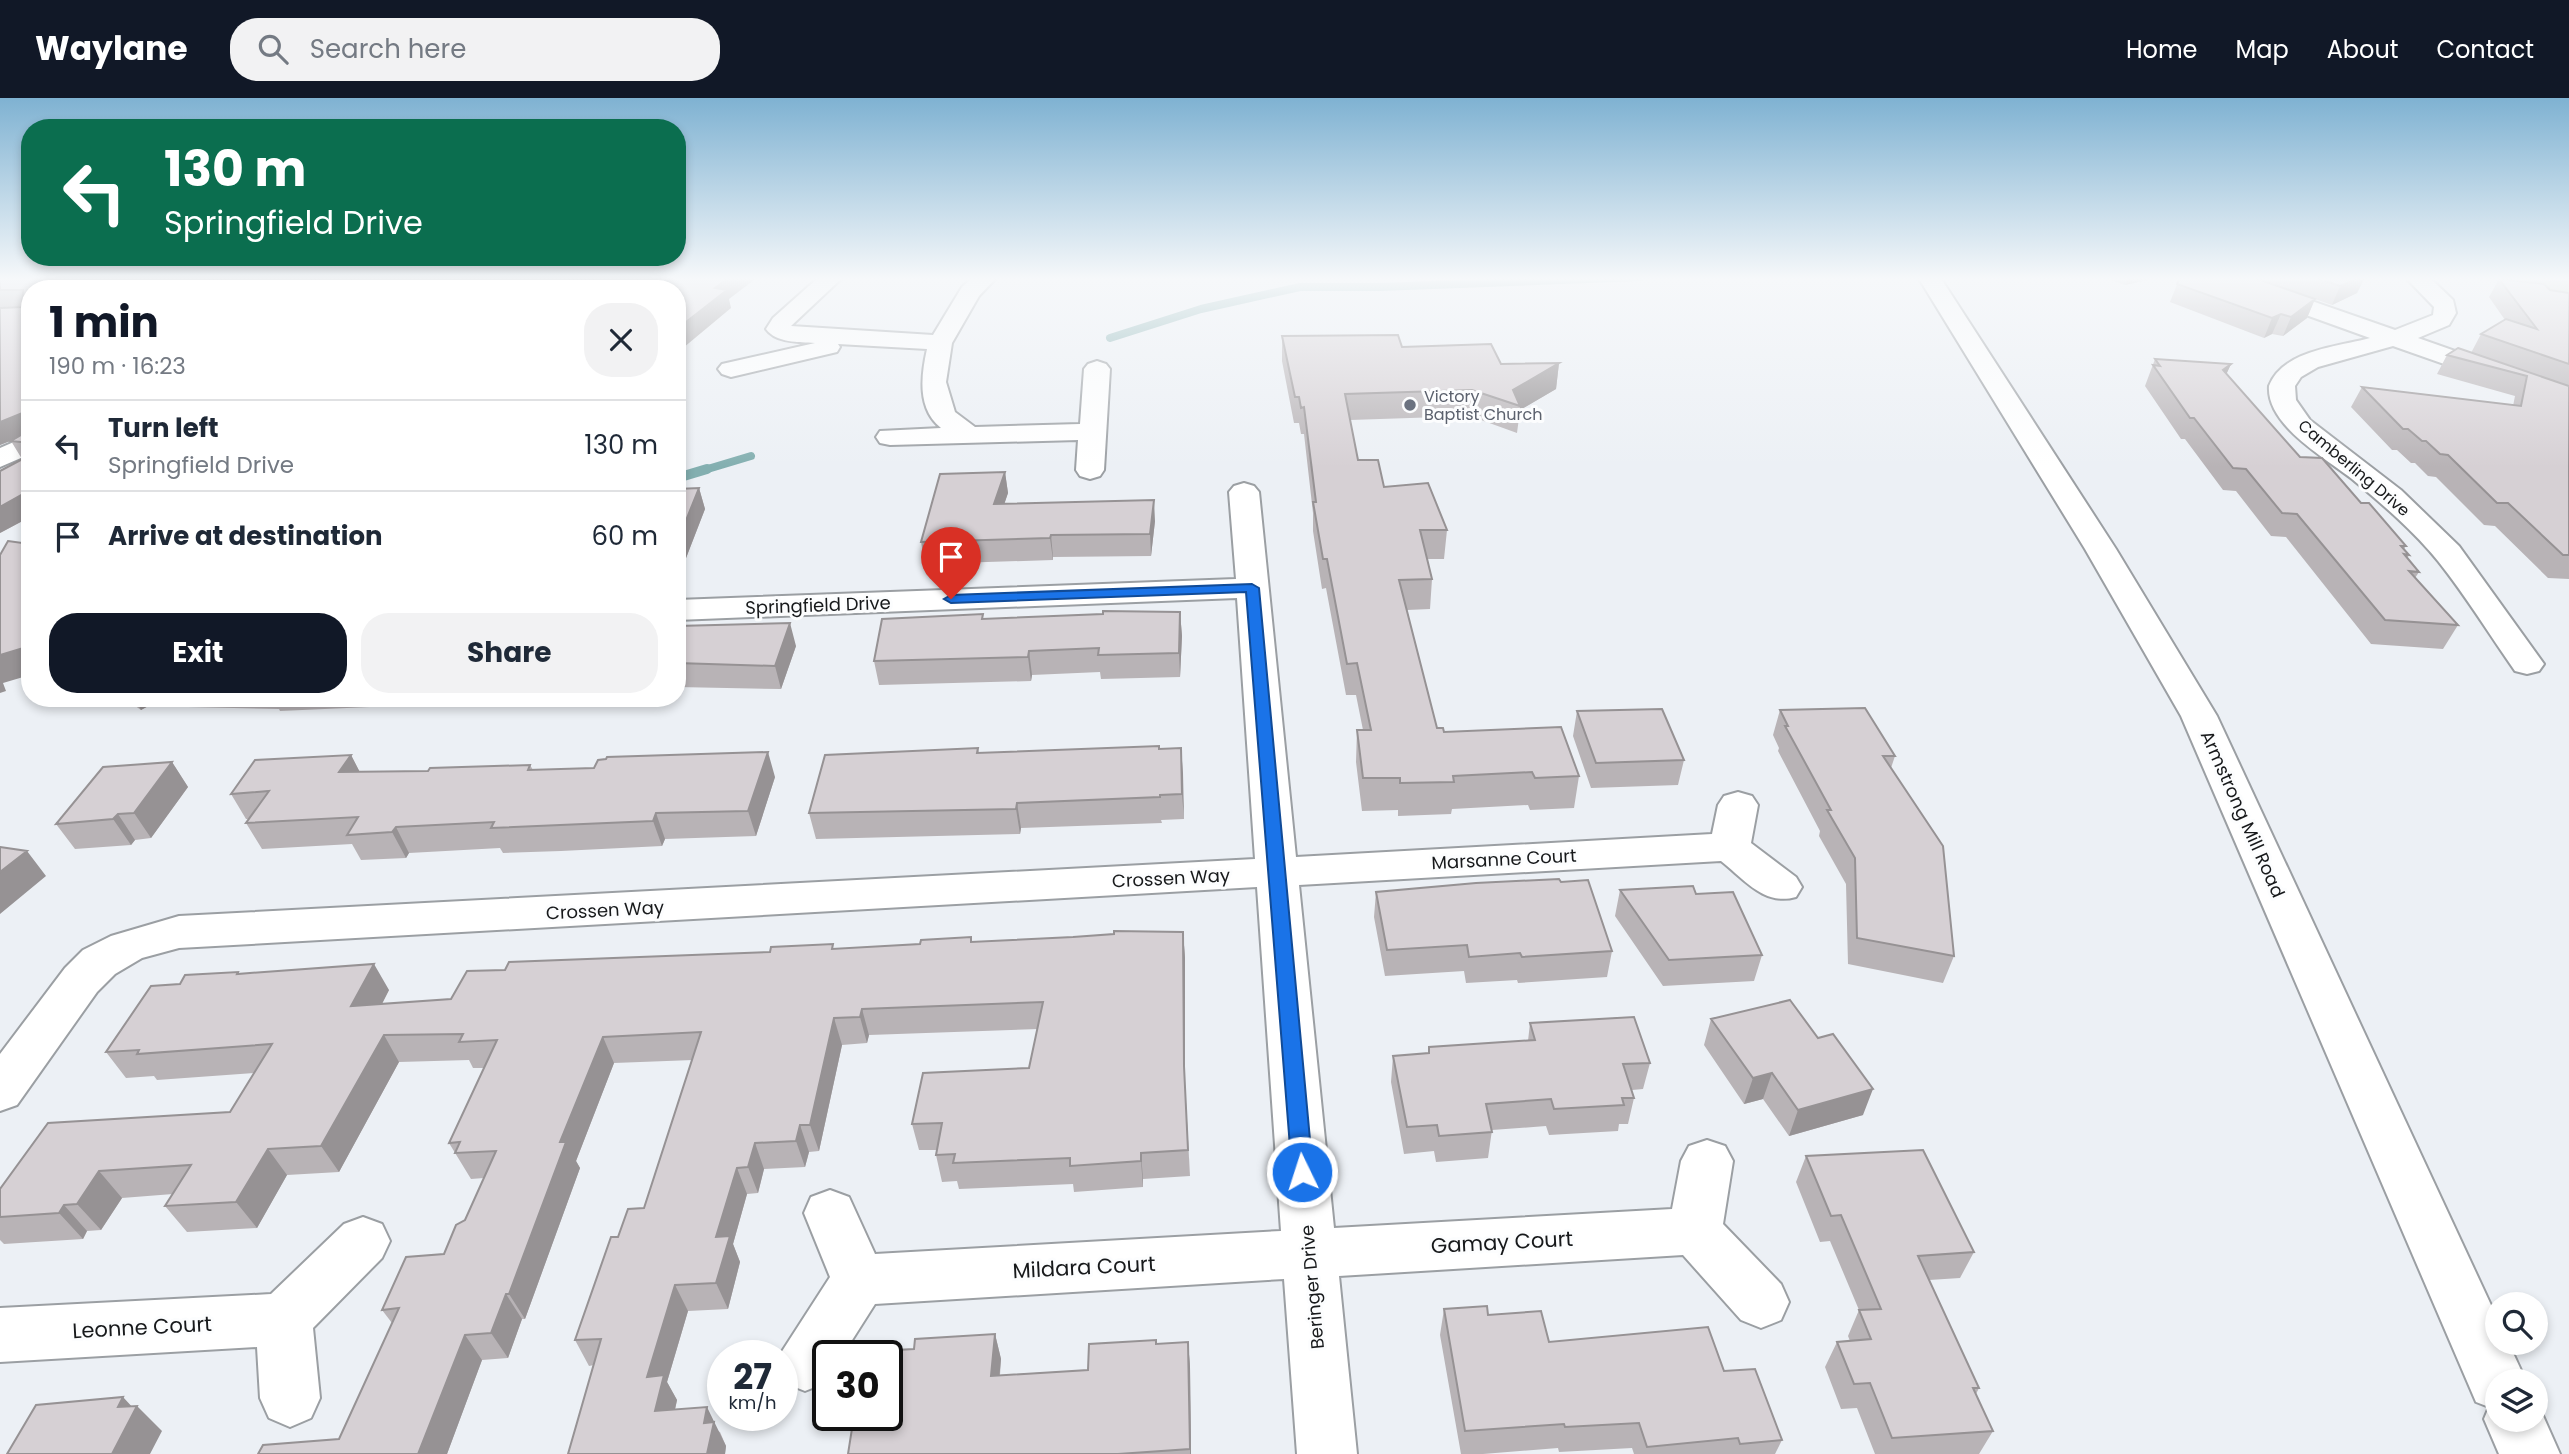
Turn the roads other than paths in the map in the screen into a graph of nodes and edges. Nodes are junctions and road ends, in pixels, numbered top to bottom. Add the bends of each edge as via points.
1 (855, 340) edge
2 (886, 340) edge
3 (942, 340) edge
4 (1969, 340) edge
5 (2381, 340) edge
6 (2400, 340) edge
7 (940, 343) junction
8 (731, 369) dead end
9 (1097, 369) dead end
10 (2569, 400) edge
11 (1091, 432) junction
12 (965, 433) junction
13 (890, 437) dead end
14 (21, 448) edge
15 (0, 459) edge
16 (1090, 470) dead end
17 (1244, 492) dead end
18 (1252, 588) junction
19 (686, 610) edge
20 (2528, 664) dead end
21 (1738, 805) dead end
22 (1730, 847) junction
23 (1278, 872) junction
24 (1781, 887) dead end
25 (0, 1091) edge
26 (1707, 1161) dead end
27 (830, 1213) dead end
28 (1695, 1231) junction
29 (363, 1241) dead end
30 (1309, 1254) junction
31 (859, 1280) junction
32 (1761, 1302) dead end
33 (284, 1319) junction
34 (0, 1335) edge
35 (806, 1364) dead end
36 (2491, 1369) edge
37 (290, 1398) dead end
38 (2520, 1432) edge
39 (1327, 1454) edge
40 (2530, 1454) edge

1 - 8 street
2 - 7 street
3 - 7 street
4 - 36 street, Armstrong Mill Road via 2199,716
5 - 20 street, Camberling Drive via 2295,368 2286,375 2283,399 2292,416 2430,534 2459,566
6 - 10 street
7 - 12 street via 933,382 943,416
9 - 11 street
11 - 12 street
11 - 16 street
12 - 13 street
14 - 15 street
17 - 18 street, Beringer Drive
18 - 19 street, Springfield Drive
18 - 23 street, Beringer Drive
21 - 22 street
22 - 23 street, Marsanne Court
22 - 24 street
23 - 25 street, Crossen Way via 179,932 127,947 99,962
23 - 30 street, Beringer Drive
26 - 28 street
27 - 31 street
28 - 30 street, Gamay Court
28 - 32 street
29 - 33 street
30 - 31 street, Mildara Court
30 - 39 street, Beringer Drive
31 - 35 street
33 - 34 street, Leonne Court
33 - 37 street
38 - 40 street

